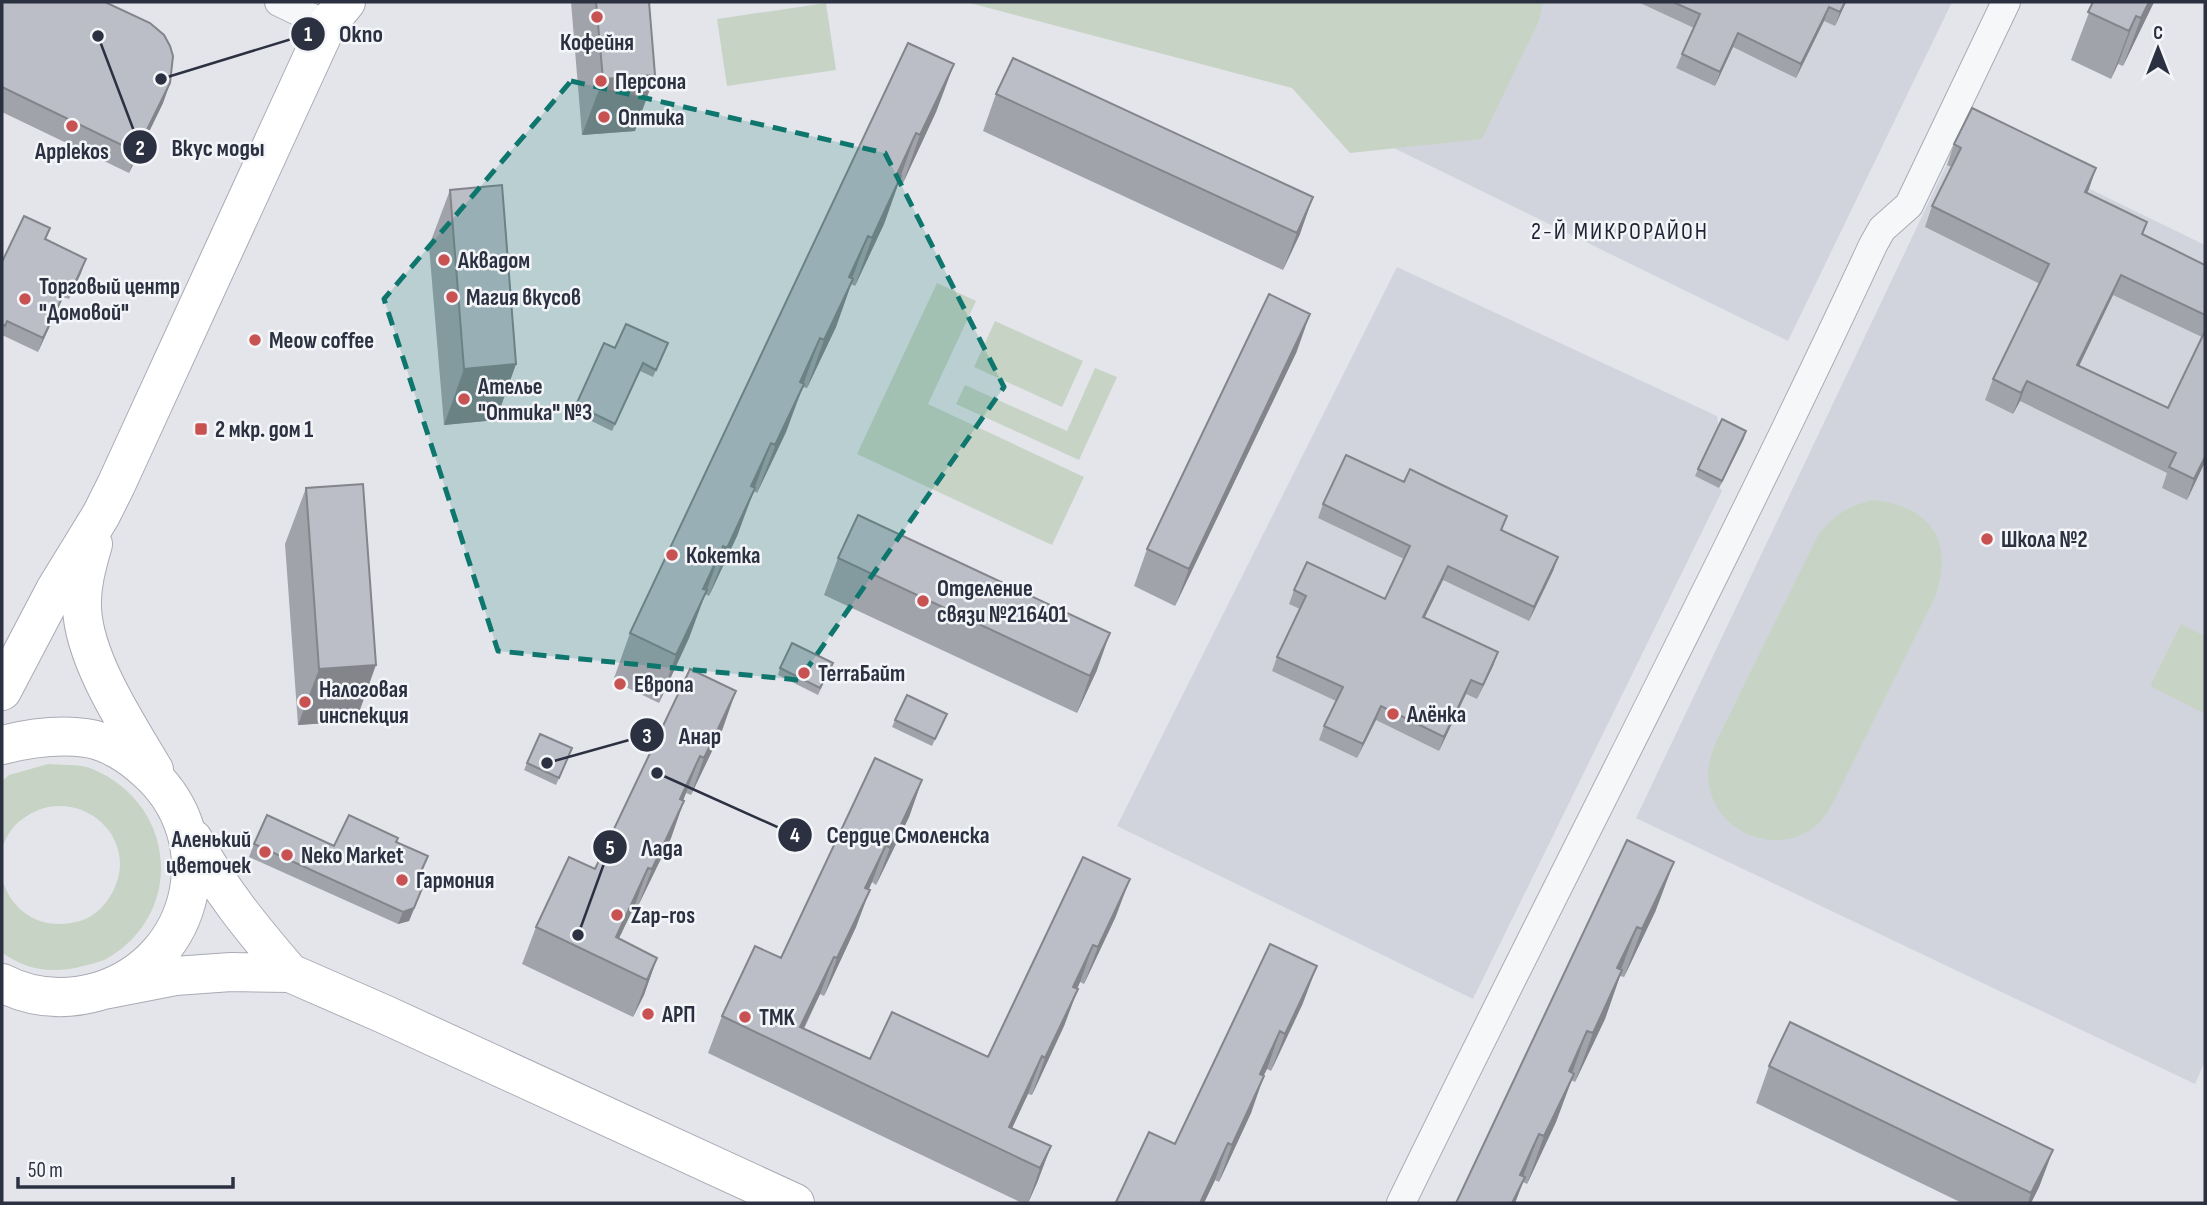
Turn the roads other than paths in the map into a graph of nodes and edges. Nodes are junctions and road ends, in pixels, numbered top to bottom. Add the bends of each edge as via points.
1 (279, 2) edge
2 (2007, 2) edge
3 (336, 14) edge
4 (101, 515) junction
5 (2, 691) edge
6 (2, 745) edge
7 (163, 784) junction
8 (185, 825) junction
9 (290, 973) junction
10 (103, 990) junction
11 (13, 996) edge
12 (795, 1203) edge
13 (1401, 1203) edge

1 - 3 street
2 - 13 street via 1909,205 1882,229 1873,245 1708,590
3 - 4 street
4 - 5 street
4 - 7 street via 83,581 87,641 121,715
6 - 7 street via 44,736 88,738 129,755
7 - 8 street
8 - 9 street via 239,914
8 - 10 street via 192,871 182,916 158,955 123,982
9 - 10 street via 175,976
9 - 12 street
10 - 11 street via 71,998

